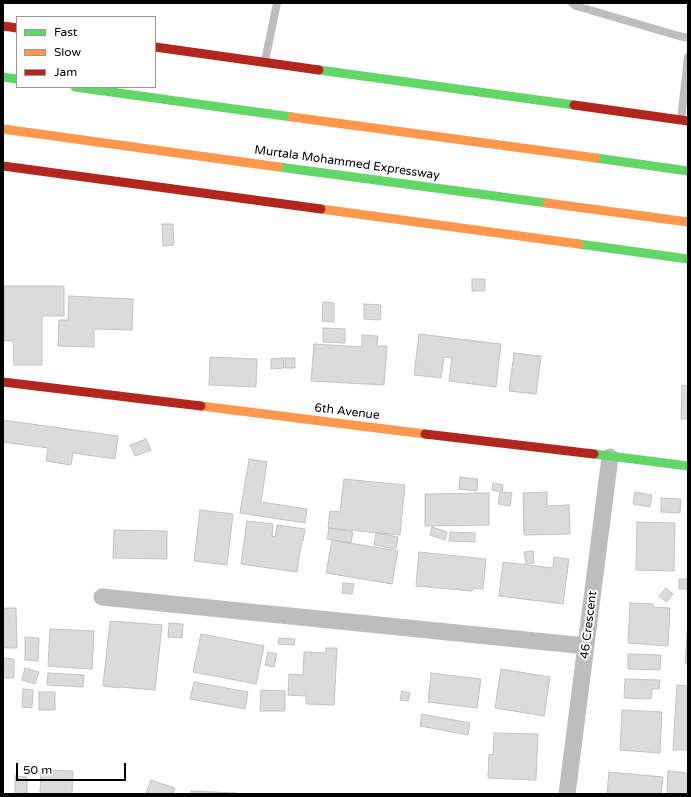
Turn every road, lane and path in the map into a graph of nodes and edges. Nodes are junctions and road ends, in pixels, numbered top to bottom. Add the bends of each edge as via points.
1 (277, 3) edge
2 (572, 3) edge
3 (3, 26) edge
4 (16, 28) edge
5 (688, 38) edge
6 (156, 47) edge
7 (688, 57) edge
8 (264, 62) junction
9 (3, 77) edge
10 (16, 79) edge
11 (82, 88) edge
12 (685, 120) edge
13 (3, 129) edge
14 (3, 166) edge
15 (688, 171) edge
16 (688, 222) edge
17 (688, 259) edge
18 (3, 382) edge
19 (610, 456) junction
20 (688, 466) edge
21 (102, 597) dead end
22 (586, 646) junction
23 (567, 794) edge

1 - 8 lane
2 - 5 lane
3 - 4 main road
6 - 8 main road
7 - 12 lane
8 - 12 main road
9 - 10 main road
11 - 15 main road
13 - 16 main road, Murtala Mohammed Expressway
14 - 17 main road
18 - 19 main road, 6th Avenue
19 - 20 main road, 6th Avenue
19 - 22 street, 46 Crescent
21 - 22 street
22 - 23 street, 46 Crescent

